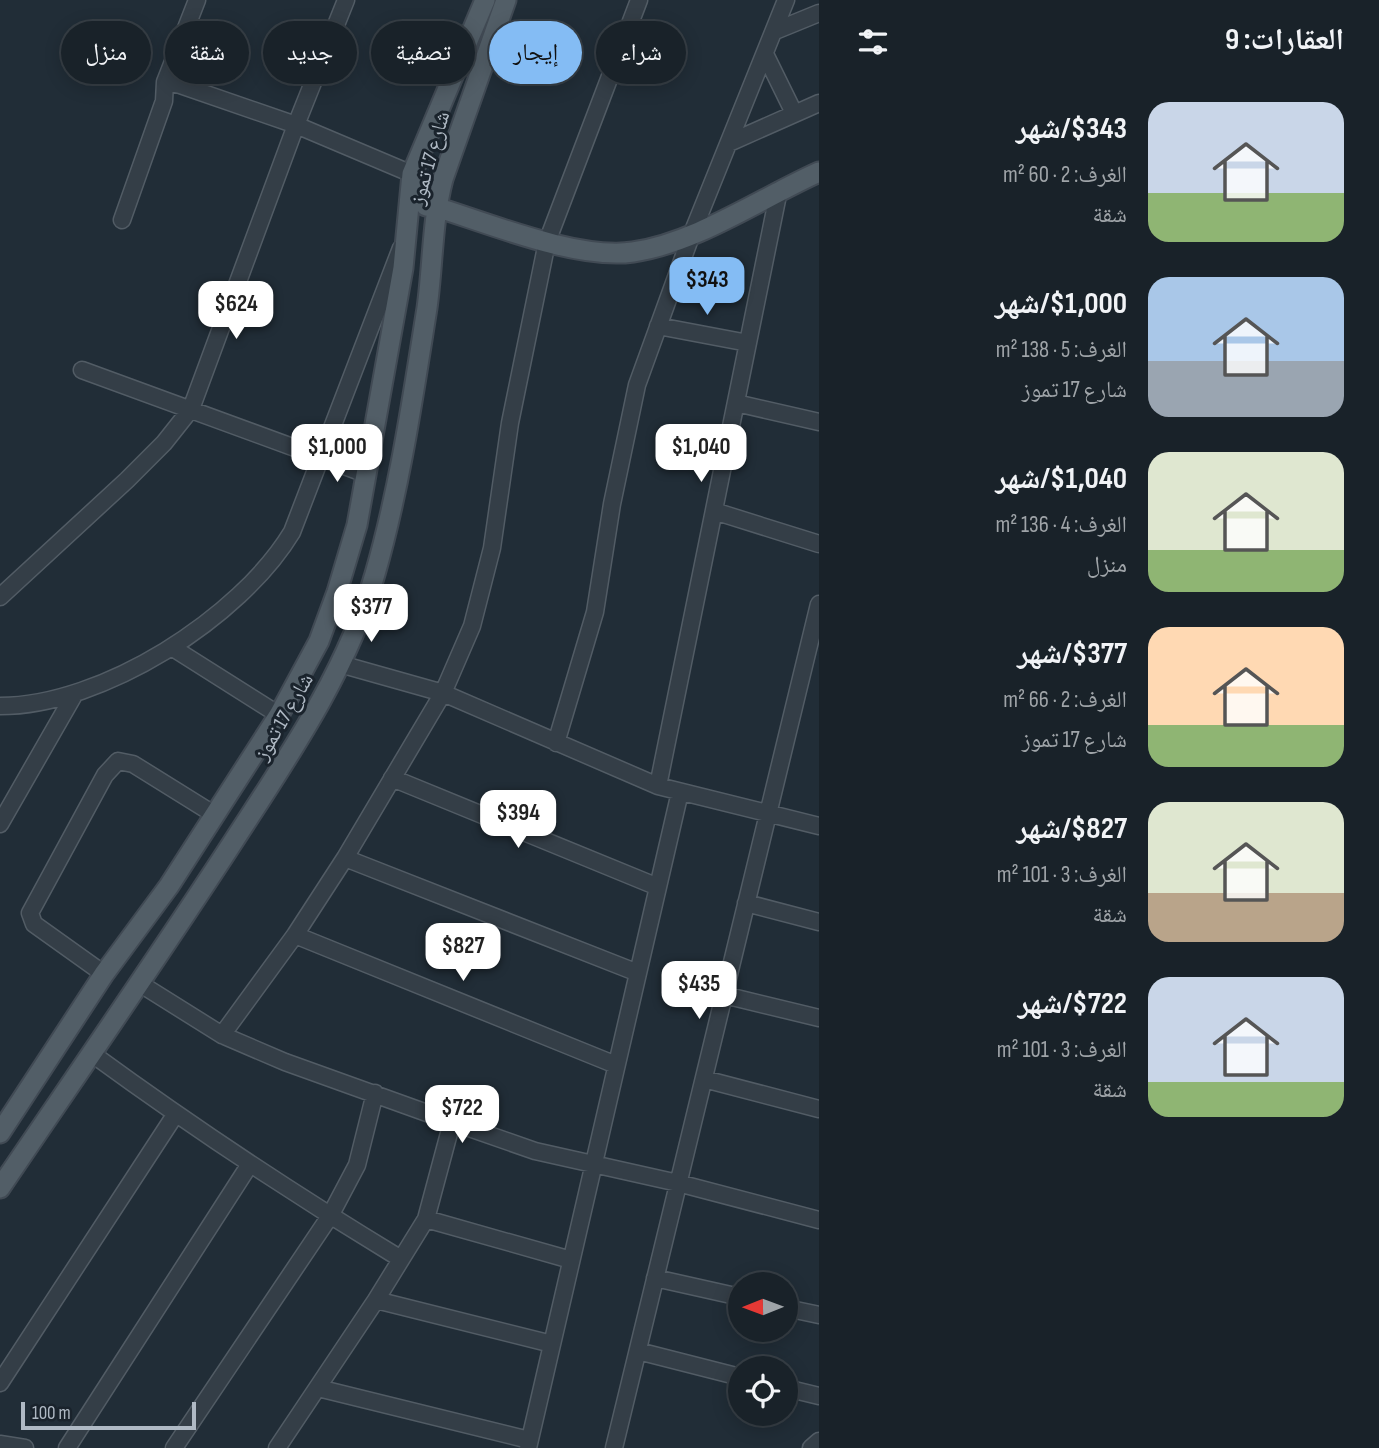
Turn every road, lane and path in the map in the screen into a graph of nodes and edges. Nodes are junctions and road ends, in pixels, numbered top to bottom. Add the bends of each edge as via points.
1 (197, 0) edge
2 (346, 0) edge
3 (485, 0) edge
4 (506, 0) edge
5 (639, 0) edge
6 (786, 0) edge
7 (819, 13) edge
8 (189, 21) edge
9 (775, 31) junction
10 (765, 54) junction
11 (165, 82) edge
12 (175, 84) edge
13 (819, 103) edge
14 (794, 113) junction
15 (296, 125) junction
16 (729, 143) junction
17 (819, 172) edge
18 (412, 174) junction
19 (779, 190) junction
20 (411, 205) junction
21 (436, 207) junction
22 (122, 220) dead end
23 (408, 233) junction
24 (691, 236) junction
25 (547, 242) junction
26 (658, 326) junction
27 (748, 343) junction
28 (82, 370) dead end
29 (736, 403) junction
30 (191, 409) junction
31 (819, 422) edge
32 (321, 458) junction
33 (366, 474) junction
34 (714, 512) junction
35 (819, 544) edge
36 (0, 597) edge
37 (819, 604) edge
38 (173, 648) junction
39 (340, 664) junction
40 (443, 693) junction
41 (74, 695) junction
42 (0, 706) edge
43 (279, 715) junction
44 (556, 743) junction
45 (392, 778) junction
46 (658, 786) junction
47 (680, 792) junction
48 (768, 814) junction
49 (215, 815) junction
50 (0, 824) edge
51 (819, 826) edge
52 (345, 858) junction
53 (658, 887) junction
54 (746, 903) junction
55 (819, 922) edge
56 (138, 928) junction
57 (295, 935) junction
58 (164, 945) junction
59 (638, 972) junction
60 (104, 974) junction
61 (139, 983) junction
62 (724, 995) junction
63 (819, 1018) edge
64 (222, 1035) junction
65 (91, 1053) junction
66 (616, 1065) junction
67 (704, 1079) junction
68 (375, 1093) junction
69 (819, 1109) edge
70 (175, 1115) junction
71 (452, 1122) junction
72 (0, 1133) edge
73 (594, 1163) junction
74 (250, 1164) junction
75 (678, 1183) junction
76 (0, 1188) edge
77 (330, 1216) junction
78 (426, 1219) junction
79 (819, 1220) edge
80 (401, 1259) junction
81 (571, 1260) junction
82 (655, 1278) junction
83 (728, 1294) edge
84 (376, 1300) junction
85 (798, 1311) edge
86 (819, 1315) edge
87 (552, 1344) junction
88 (638, 1351) junction
89 (728, 1374) edge
90 (0, 1383) edge
91 (318, 1388) junction
92 (798, 1391) edge
93 (819, 1396) edge
94 (819, 1441) edge
95 (0, 1444) edge
96 (529, 1444) edge
97 (25, 1448) edge
98 (67, 1448) edge
99 (174, 1448) edge
100 (277, 1448) edge
101 (614, 1448) edge
102 (811, 1448) edge

1 - 8 street
2 - 15 street
3 - 18 main road, شارع 17 تموز
4 - 21 main road, شارع 17 تموز
5 - 25 street
6 - 9 street
7 - 9 street
9 - 10 street
10 - 14 street
10 - 16 street
11 - 22 street via 164,101
12 - 15 street
13 - 14 street
14 - 16 street
15 - 18 street
15 - 30 street
16 - 24 street
17 - 19 main road
18 - 20 main road, شارع 17 تموز
19 - 24 main road
19 - 27 street
20 - 21 main road
20 - 23 main road, شارع 17 تموز
21 - 25 main road
21 - 39 main road, شارع 17 تموز via 427,305 401,461 375,573
23 - 32 street
23 - 33 main road, شارع 17 تموز
24 - 25 main road via 632,252 584,250
24 - 26 street
25 - 40 street via 510,423 492,548 472,626
26 - 27 street
26 - 44 street via 637,385 595,612
27 - 29 street
28 - 30 street
29 - 31 street
29 - 34 street
30 - 32 street
30 - 36 street via 127,480
32 - 33 street
32 - 38 street via 292,532 277,556 229,604
33 - 43 main road, شارع 17 تموز via 337,592 318,641
34 - 35 street
34 - 46 street
37 - 48 street
38 - 41 street
38 - 43 street
39 - 40 street
39 - 58 main road, شارع 17 تموز via 293,749
40 - 44 street
40 - 45 street
41 - 42 street
41 - 50 street
43 - 49 main road, شارع 17 تموز
44 - 46 street
45 - 52 street
45 - 53 street
46 - 47 street
47 - 48 street
47 - 53 street
48 - 51 street
48 - 54 street
49 - 56 main road, شارع 17 تموز
49 - 60 street via 133,764 118,761 105,775 30,914 34,924
52 - 57 street
52 - 59 street
53 - 59 street
54 - 55 street
54 - 62 street
56 - 58 main road
56 - 60 main road, شارع 17 تموز
57 - 64 street
57 - 66 street
58 - 61 main road, شارع 17 تموز
59 - 66 street
60 - 72 main road, شارع 17 تموز
61 - 64 street
61 - 65 main road, شارع 17 تموز
62 - 63 street
62 - 67 street
64 - 68 street
65 - 70 street
65 - 76 main road, شارع 17 تموز
66 - 73 street
67 - 69 street
67 - 75 street
68 - 71 street
68 - 77 street via 357,1165
70 - 74 street
70 - 90 street
71 - 73 street via 535,1151
71 - 78 street
73 - 75 street
73 - 81 street
74 - 77 street
74 - 98 street
75 - 79 street
75 - 82 street
77 - 80 street
77 - 99 street
78 - 80 street
78 - 81 street
80 - 84 street
81 - 87 street
82 - 83 street
82 - 88 street
84 - 87 street
84 - 91 street
85 - 86 street
87 - 96 street
88 - 89 street
88 - 101 street
91 - 96 street
91 - 100 street
92 - 93 street
94 - 102 street
95 - 97 street

